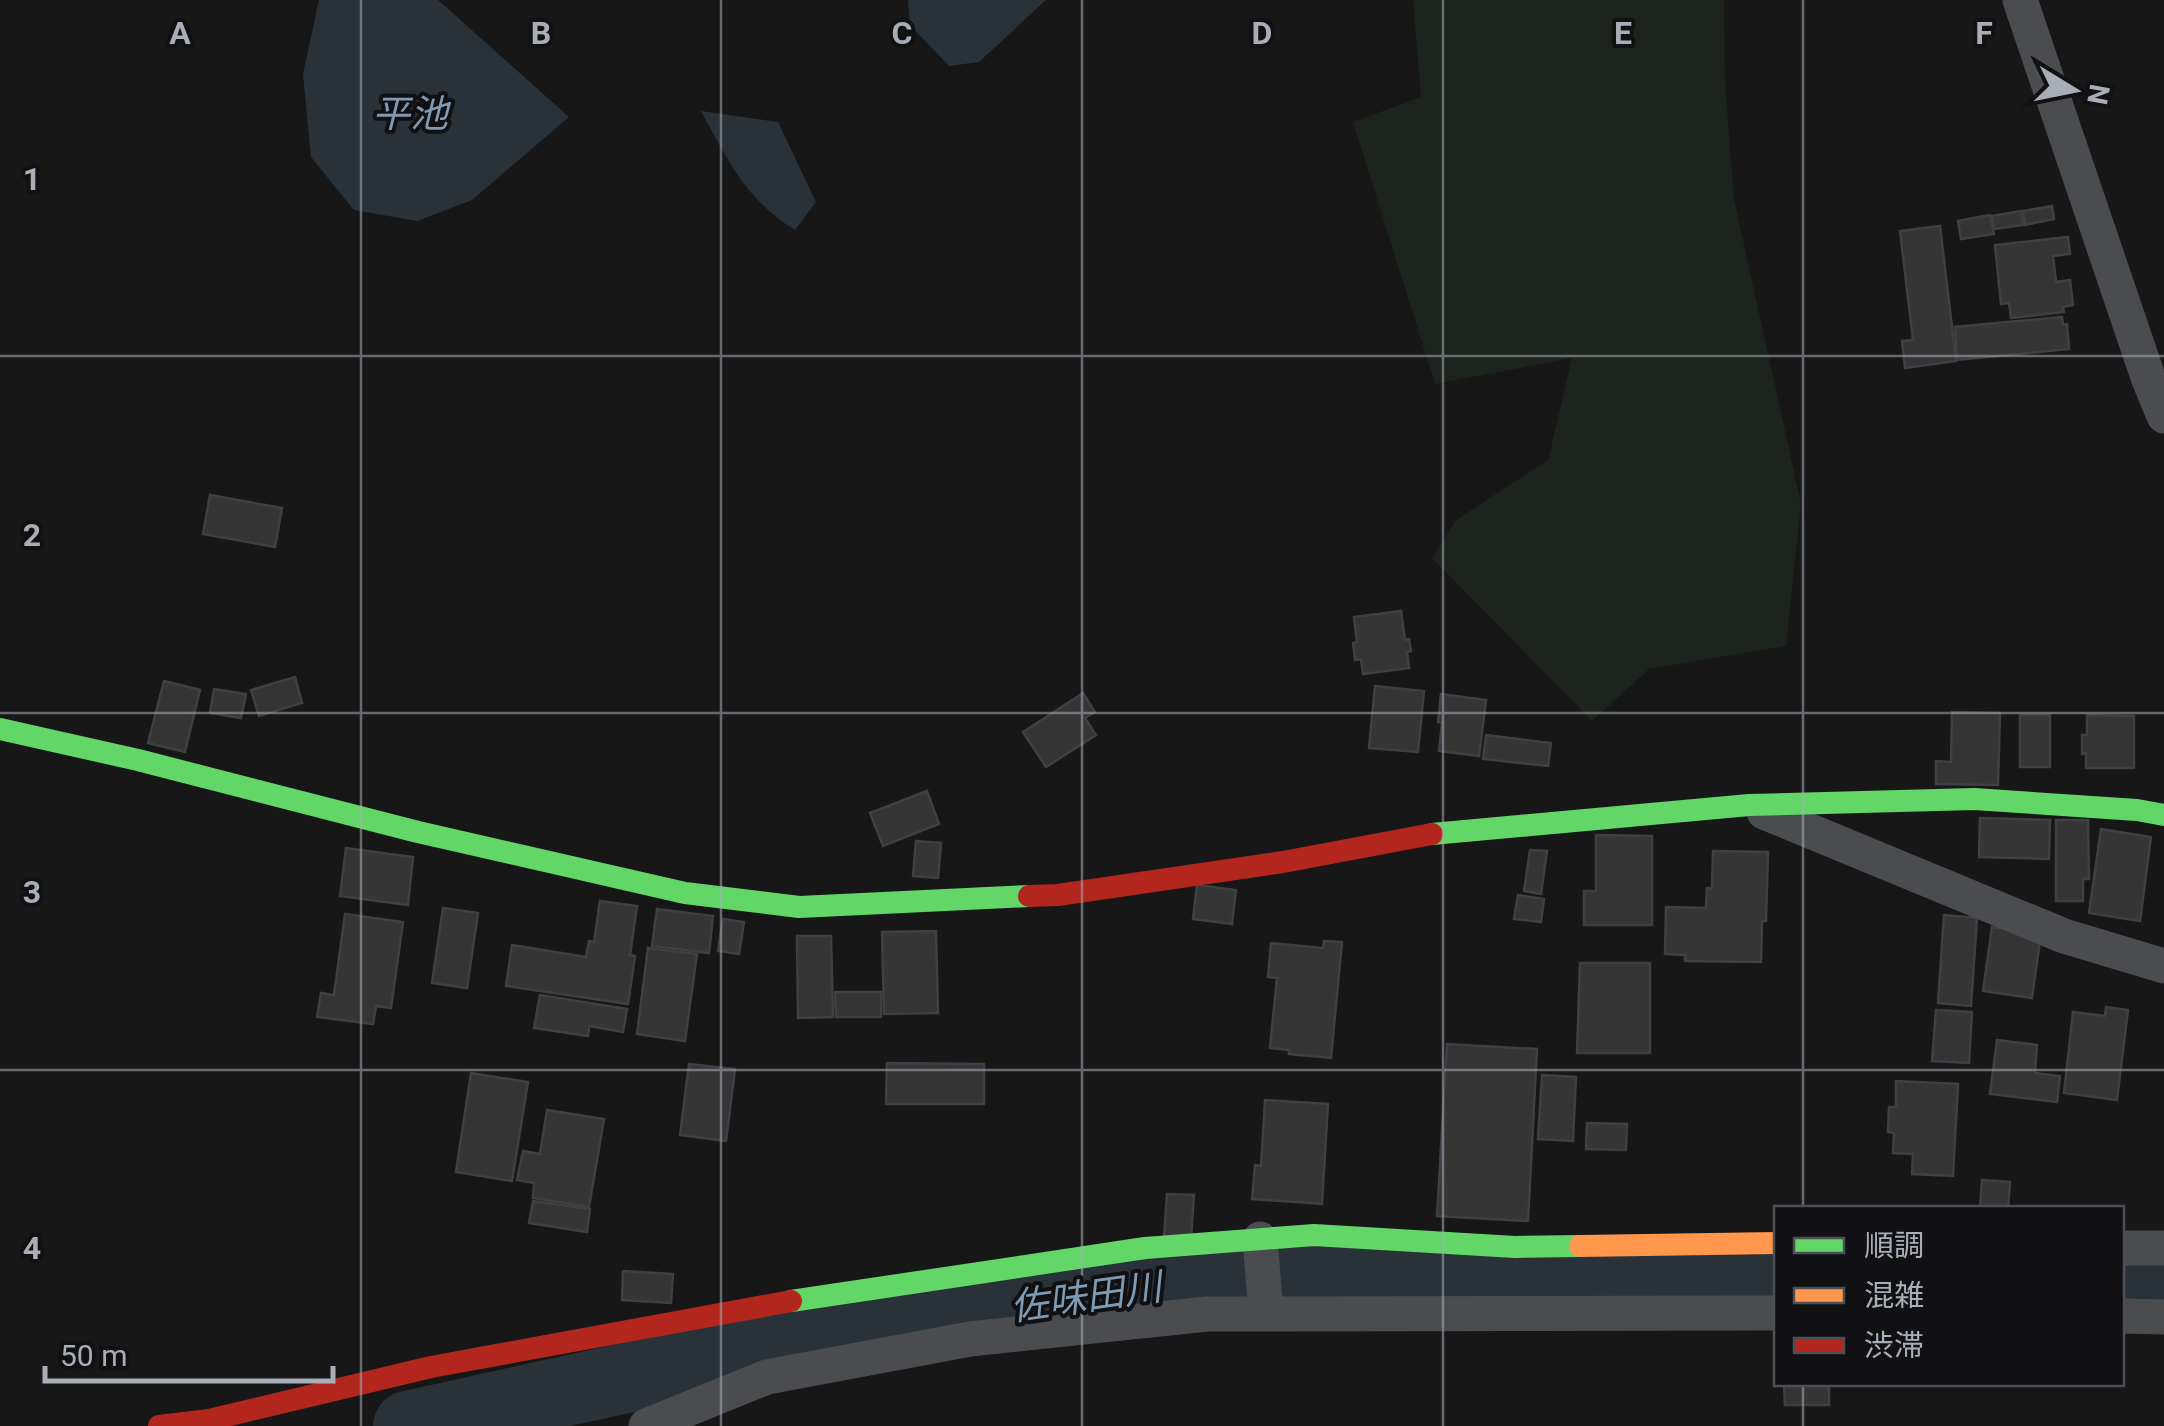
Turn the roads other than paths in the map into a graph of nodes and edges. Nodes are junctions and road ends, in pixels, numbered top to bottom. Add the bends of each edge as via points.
1 (2020, 0) edge
2 (2164, 416) edge
3 (0, 729) edge
4 (1749, 806) junction
5 (2164, 815) edge
6 (2164, 966) edge
7 (1260, 1239) junction
8 (1774, 1242) edge
9 (2124, 1248) edge
10 (2164, 1248) edge
11 (1266, 1313) junction
12 (1774, 1313) edge
13 (2124, 1316) edge
14 (2164, 1317) edge
15 (159, 1426) edge
16 (646, 1426) edge

1 - 2 street
3 - 4 street via 666,889 799,908 1058,895 1440,833
4 - 5 street via 1974,799
4 - 6 street via 2064,936
7 - 8 street via 1314,1235 1515,1247
7 - 11 street
7 - 15 street via 1145,1248 822,1295 431,1367
9 - 10 street
11 - 12 street
11 - 16 street via 970,1338 767,1377
13 - 14 street

